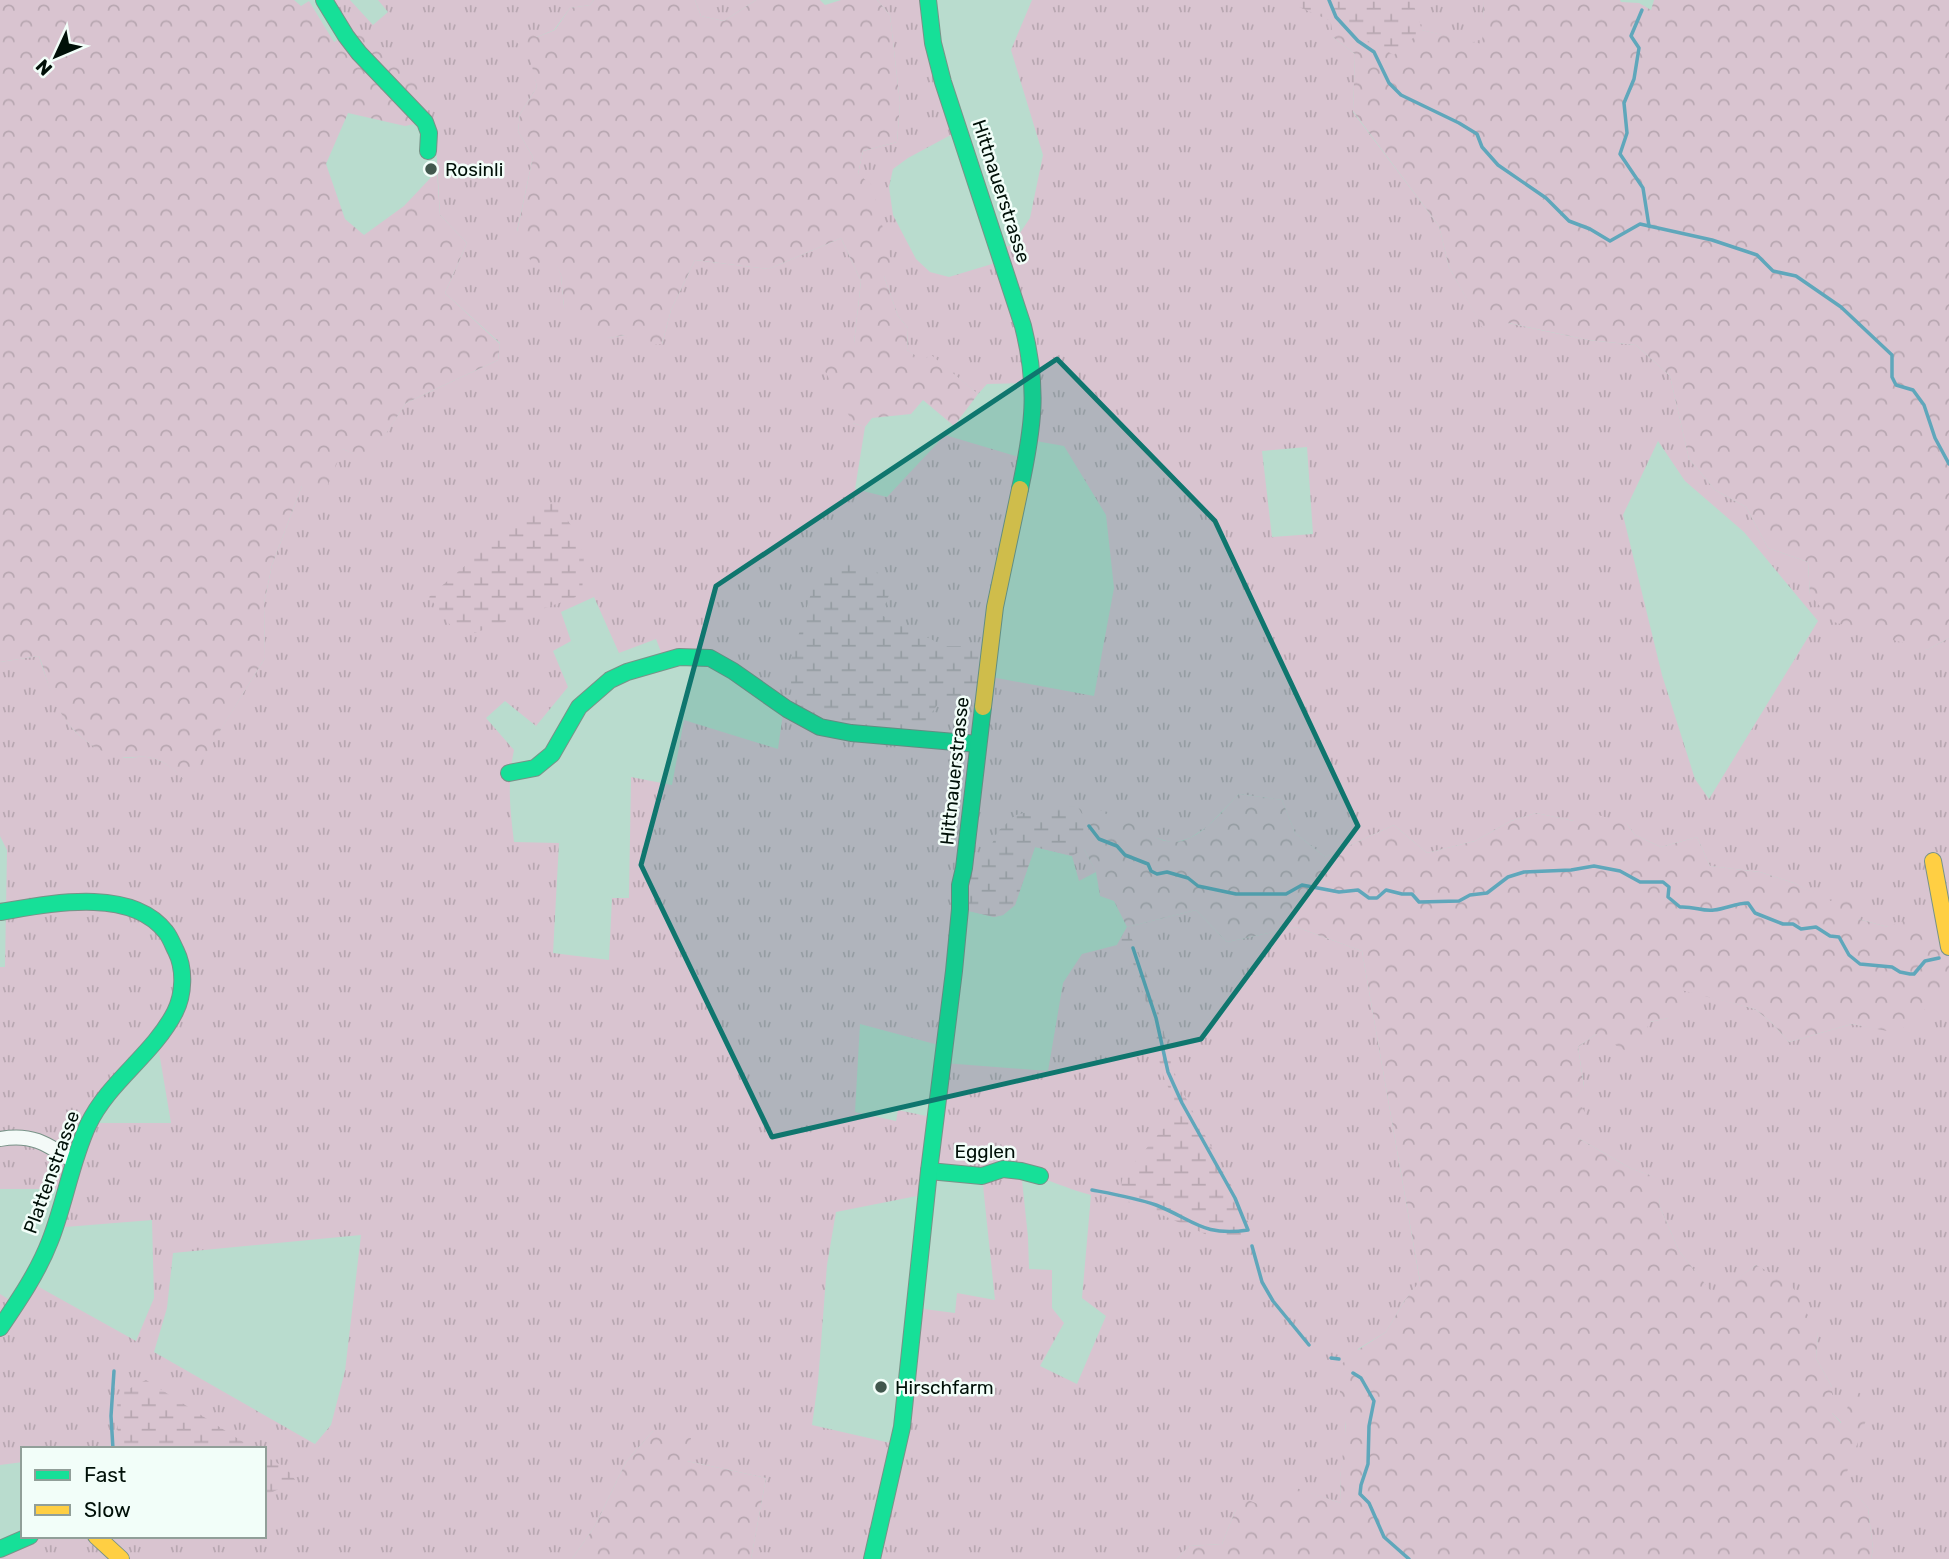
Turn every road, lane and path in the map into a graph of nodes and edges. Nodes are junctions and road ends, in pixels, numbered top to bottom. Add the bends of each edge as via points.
1 (324, 0) edge
2 (928, 0) edge
3 (428, 150) dead end
4 (978, 744) junction
5 (509, 773) dead end
6 (1933, 861) dead end
7 (0, 912) edge
8 (1949, 947) edge
9 (0, 1139) edge
10 (73, 1161) junction
11 (929, 1171) junction
12 (1040, 1176) dead end
13 (0, 1328) edge
14 (25, 1538) edge
15 (98, 1538) edge
16 (0, 1549) edge
17 (121, 1559) edge
18 (872, 1559) edge

1 - 3 street via 359,54 425,122
2 - 4 street, Hittnauerstrasse via 943,82 1023,326 1033,383 1030,440 995,607
4 - 5 street via 820,727 710,658 679,657 610,680 579,707 552,754 535,768
4 - 11 street, Hittnauerstrasse
6 - 8 street
7 - 10 street, Plattenstrasse via 79,902 111,902 132,908 164,929 181,964 182,986 174,1014 102,1099
9 - 10 street via 31,1138
10 - 13 street, Plattenstrasse via 51,1238
11 - 12 street, Egglen via 982,1176 1003,1169
11 - 18 street, Hittnauerstrasse via 902,1427
14 - 16 street
15 - 17 street

